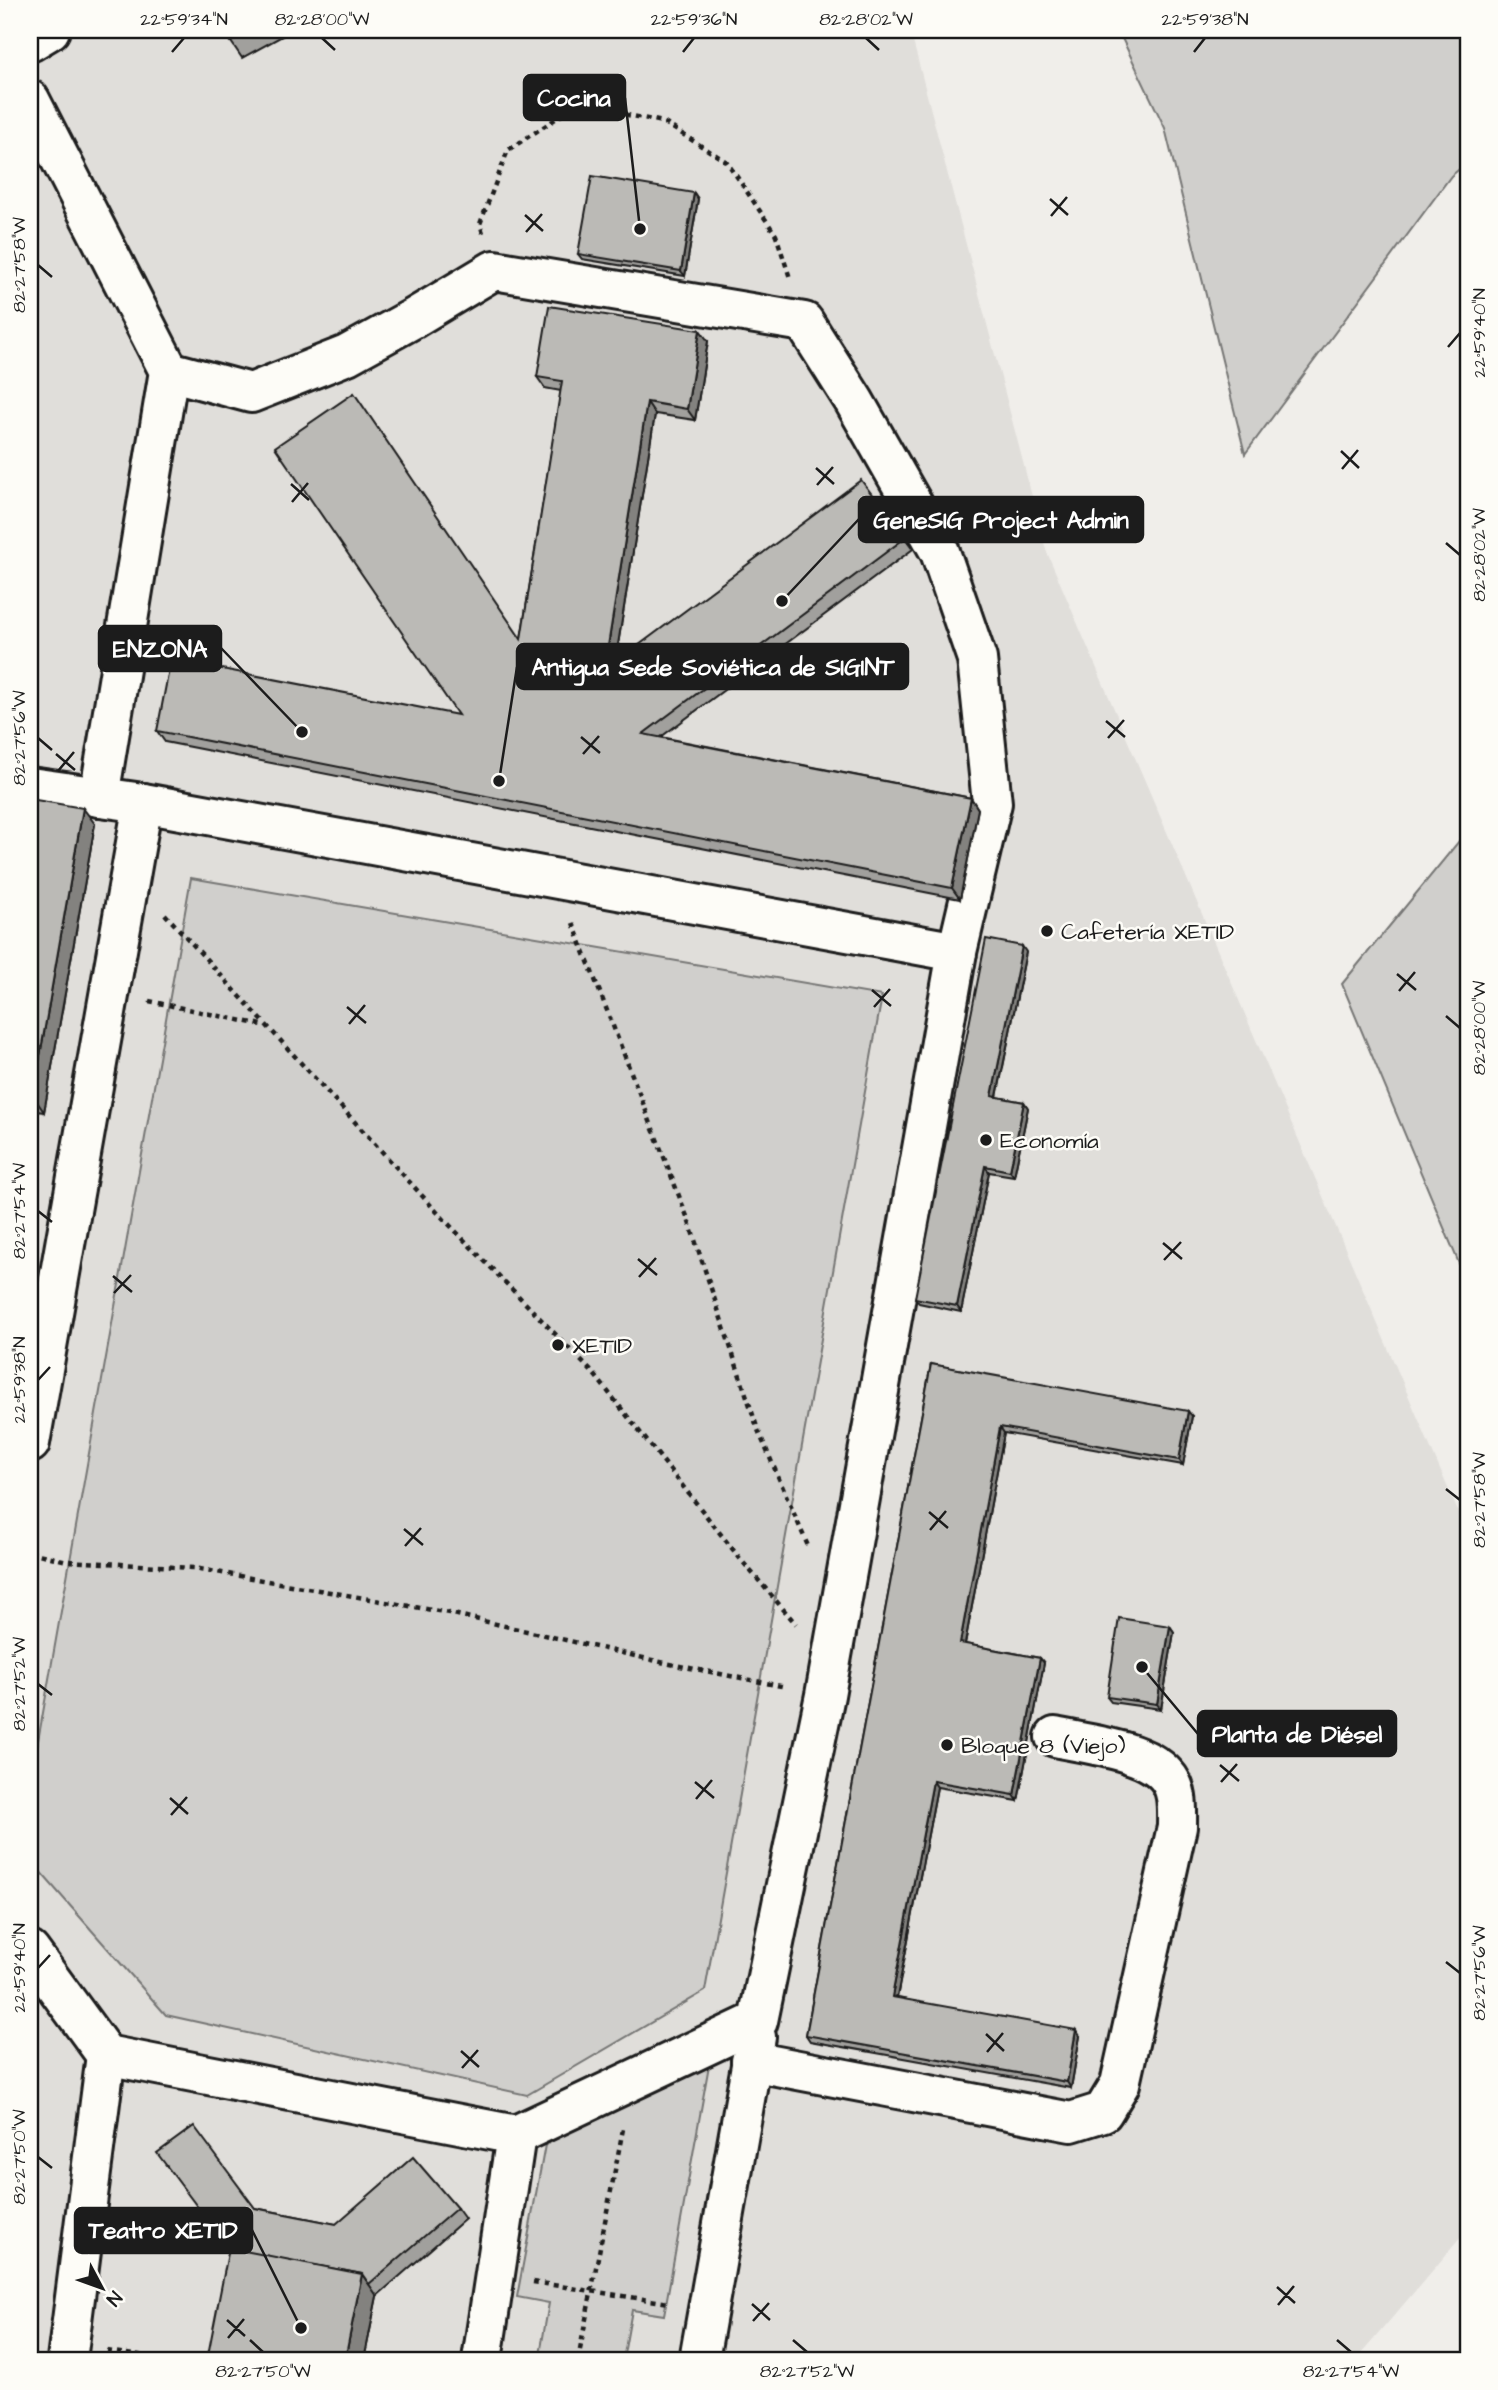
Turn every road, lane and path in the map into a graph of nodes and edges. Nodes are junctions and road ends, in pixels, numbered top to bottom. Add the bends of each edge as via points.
1 (50, 30) edge
2 (30, 43) edge
3 (30, 100) edge
4 (494, 270) junction
5 (804, 322) junction
6 (169, 371) junction
7 (30, 787) edge
8 (99, 797) junction
9 (143, 803) junction
10 (130, 875) junction
11 (556, 878) junction
12 (957, 952) junction
13 (110, 993) junction
14 (268, 1026) junction
15 (30, 1443) edge
16 (30, 1552) edge
17 (812, 1556) dead end
18 (828, 1680) junction
19 (1055, 1737) dead end
20 (30, 1951) edge
21 (758, 2021) junction
22 (106, 2054) junction
23 (751, 2061) junction
24 (633, 2080) junction
25 (516, 2135) junction
26 (495, 2275) junction
27 (591, 2292) junction
28 (708, 2309) junction
29 (68, 2353) edge
30 (168, 2360) edge
31 (482, 2360) edge
32 (578, 2360) edge
33 (699, 2360) edge

1 - 2 street
3 - 6 street
4 - 5 street
4 - 5 path via 480,224 508,150 577,105 663,122 727,162 776,235
4 - 6 street via 347,355 251,393
5 - 12 street via 940,552 977,659 992,803
6 - 8 street
7 - 8 street
8 - 9 street
9 - 10 street
9 - 11 street
10 - 13 street
10 - 14 path
11 - 12 street
11 - 17 path via 688,1219 758,1430
12 - 18 street
13 - 14 path
13 - 15 street
14 - 18 path via 437,1212 594,1374 742,1561
16 - 18 path via 67,1561 194,1568 449,1613 665,1663
18 - 21 street
19 - 23 street via 1152,1763 1168,1777 1177,1799 1177,1827 1120,2084 1103,2112 1071,2122
20 - 22 street
21 - 23 street
21 - 24 street
22 - 25 street
22 - 29 street
23 - 28 street
24 - 25 street
24 - 27 path
25 - 26 street
26 - 27 path
26 - 31 street
27 - 28 path
27 - 32 path
28 - 33 street
29 - 30 path

